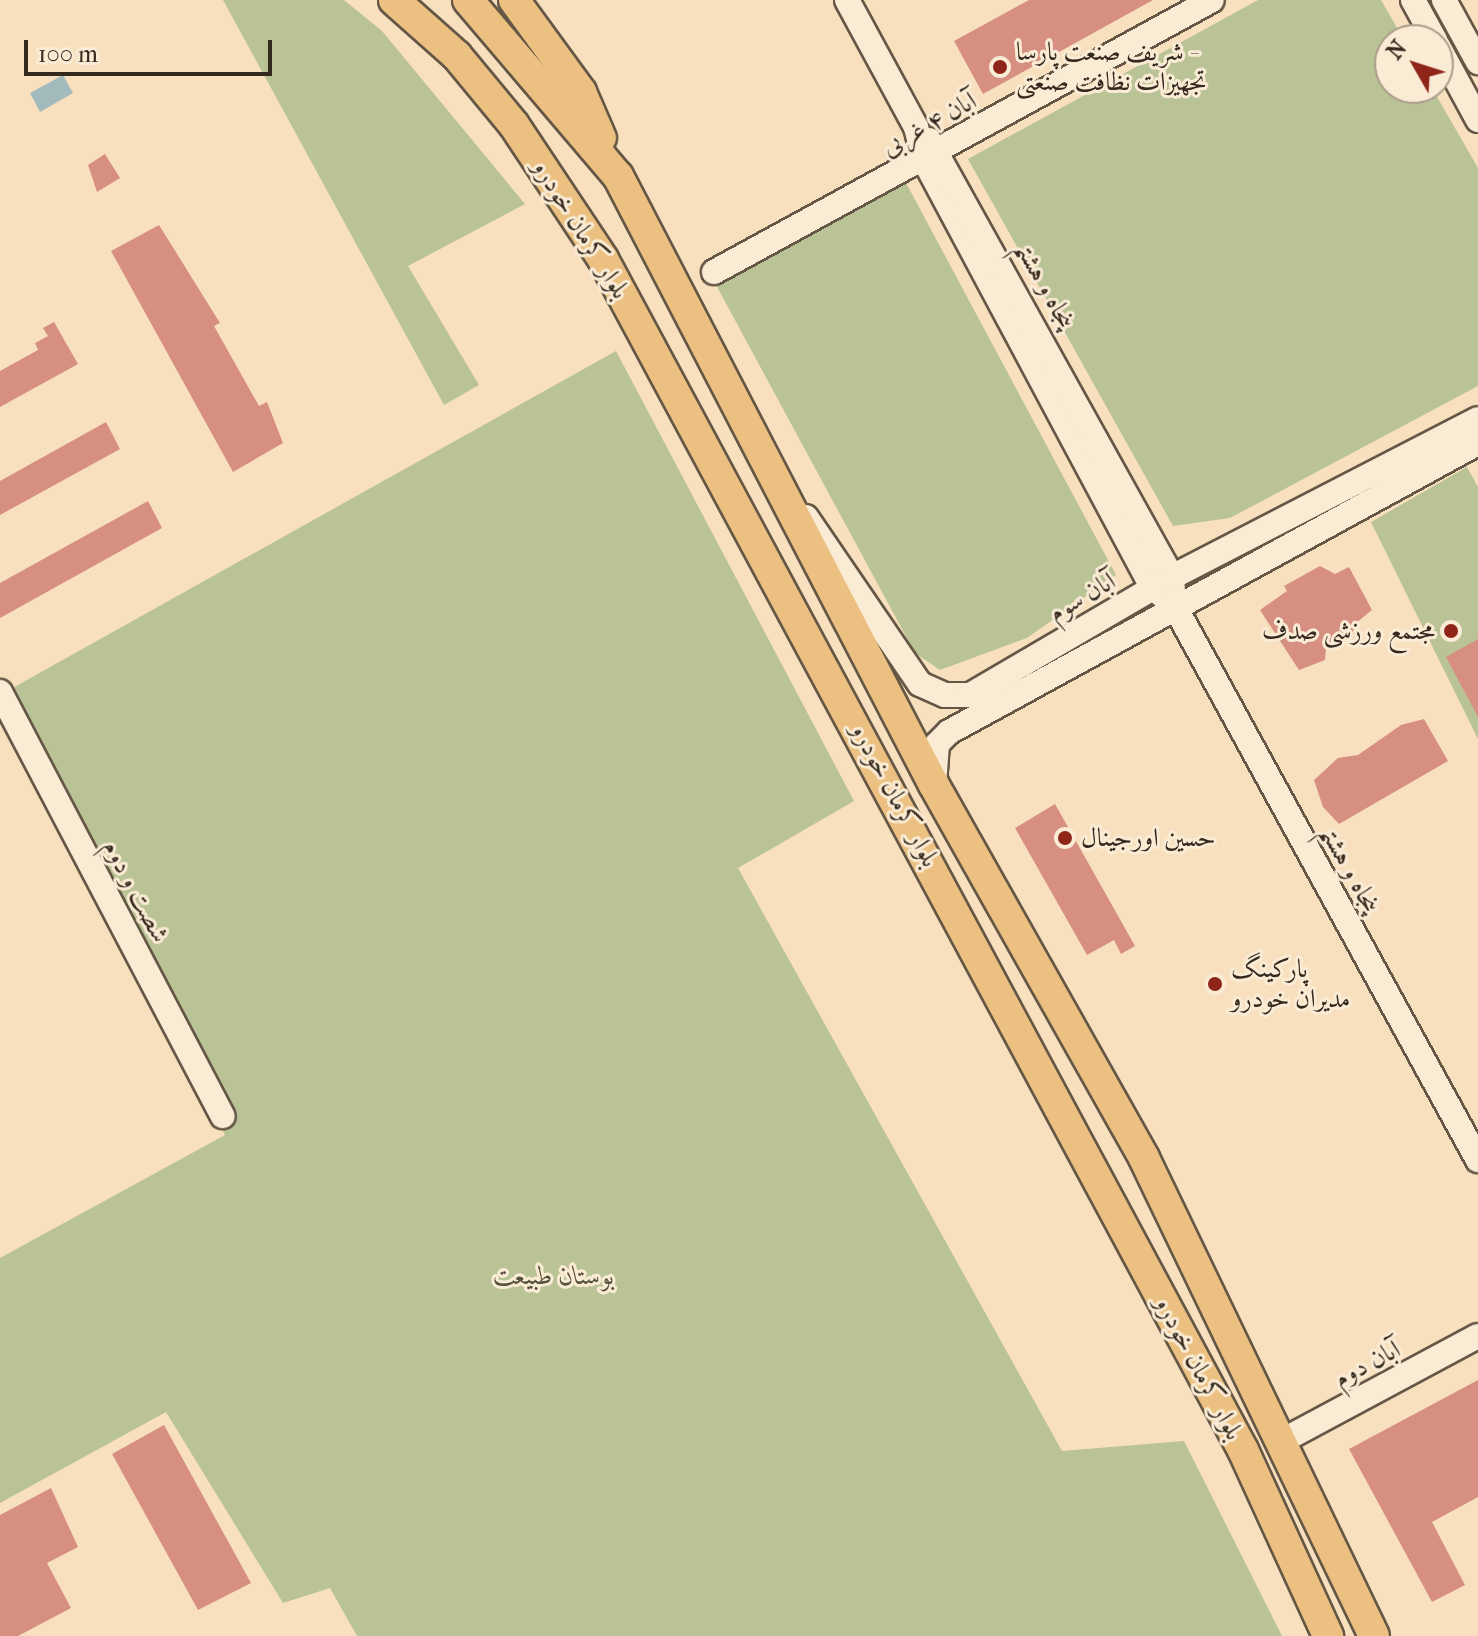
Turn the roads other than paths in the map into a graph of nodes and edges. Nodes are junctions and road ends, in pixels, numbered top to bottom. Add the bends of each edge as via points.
1 (394, 0) edge
2 (468, 0) edge
3 (514, 0) edge
4 (847, 0) edge
5 (1212, 0) edge
6 (1413, 0) edge
7 (1444, 0) edge
8 (1426, 24) edge
9 (1478, 62) edge
10 (1454, 76) edge
11 (1478, 120) edge
12 (932, 155) junction
13 (618, 176) junction
14 (714, 272) dead end
15 (1478, 419) edge
16 (1478, 443) edge
17 (788, 494) junction
18 (1162, 582) junction
19 (1174, 605) junction
20 (0, 692) edge
21 (934, 785) junction
22 (223, 1116) dead end
23 (1478, 1160) edge
24 (1478, 1336) edge
25 (1282, 1441) junction
26 (1328, 1636) edge
27 (1374, 1636) edge

1 - 26 main road, بلوار کرمان خودرو via 457,56 514,125 603,259 1243,1450
2 - 13 main road, بلوار کرمان خودرو
3 - 13 main road via 581,92
4 - 12 street, پنجاه و هشتم
5 - 12 street, آبان ۴ غربی
6 - 8 street
7 - 9 street
10 - 11 street
12 - 14 street, آبان ۴ غربی
12 - 18 street, پنجاه و هشتم
13 - 17 main road, بلوار کرمان خودرو
15 - 18 street, آبان سوم
16 - 19 street, آبان سوم
17 - 18 street, آبان سوم via 853,578 902,663 920,684 945,695 970,695
17 - 21 main road, بلوار کرمان خودرو
18 - 19 street, پنجاه و هشتم
19 - 21 street, آبان سوم via 949,732 937,744
19 - 23 street, پنجاه و هشتم
20 - 22 street, شصت و دوم
21 - 25 main road, بلوار کرمان خودرو via 1144,1158
24 - 25 street, آبان دوم
25 - 27 main road, بلوار کرمان خودرو

